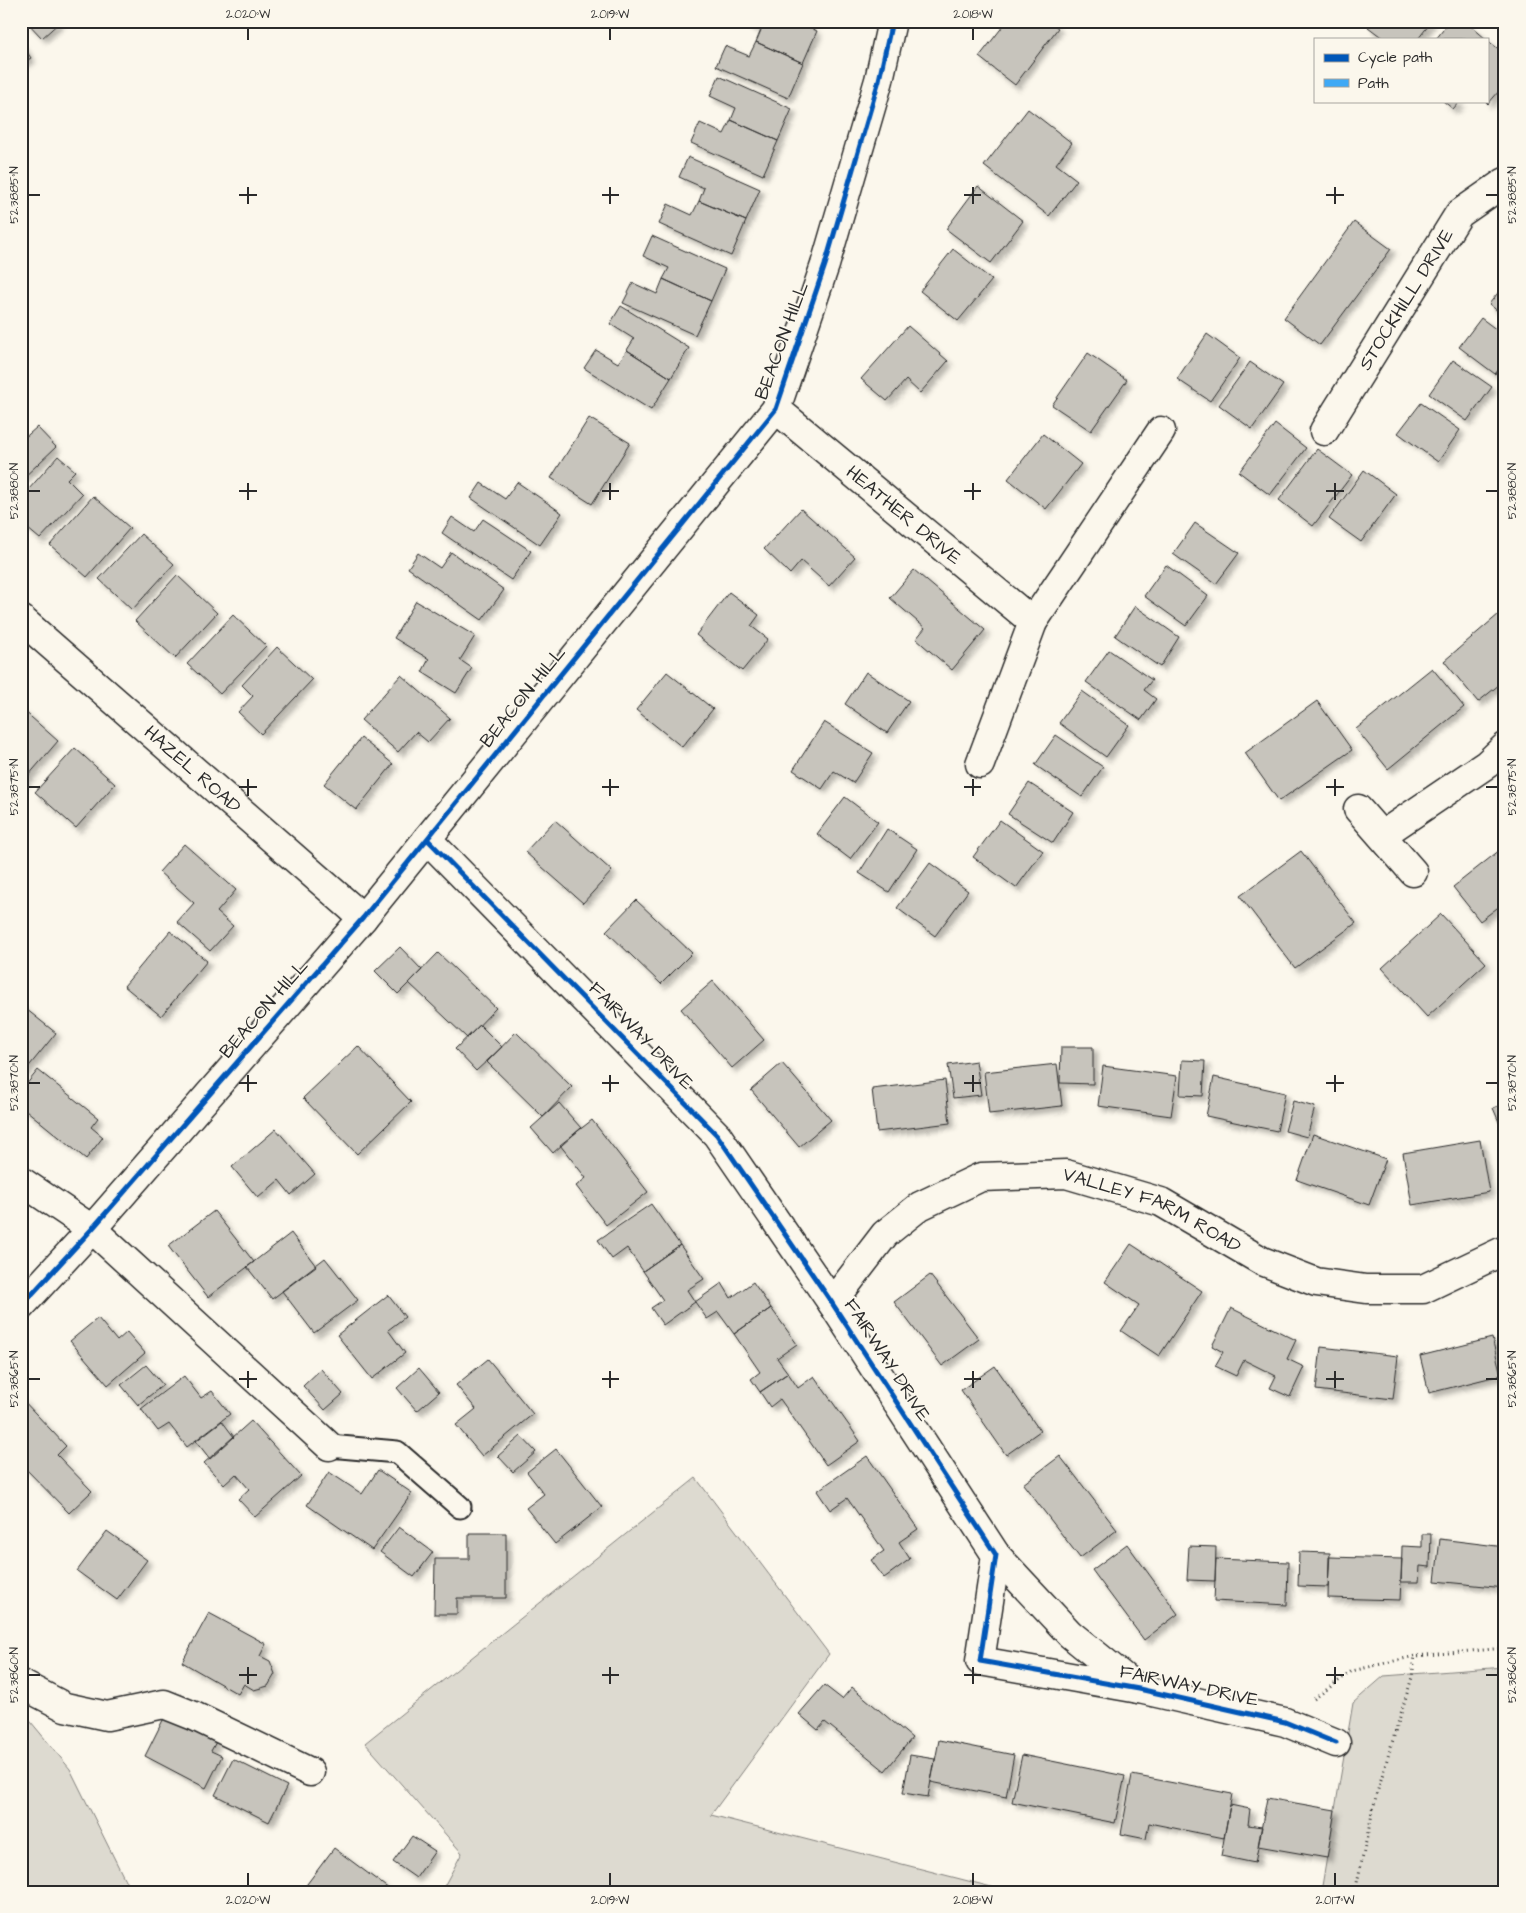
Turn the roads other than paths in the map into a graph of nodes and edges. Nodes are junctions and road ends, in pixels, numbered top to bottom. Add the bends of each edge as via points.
1 (892, 21) edge
2 (1505, 182) edge
3 (776, 409) junction
4 (1161, 431) dead end
5 (1324, 431) dead end
6 (21, 619) edge
7 (1033, 622) junction
8 (1505, 747) edge
9 (980, 764) dead end
10 (1358, 809) dead end
11 (1382, 835) junction
12 (427, 839) junction
13 (1413, 872) dead end
14 (363, 918) junction
15 (21, 1181) edge
16 (92, 1229) junction
17 (1505, 1250) edge
18 (832, 1303) junction
19 (21, 1306) edge
20 (329, 1446) joint
21 (460, 1507) dead end
22 (996, 1554) junction
23 (21, 1684) edge
24 (1139, 1689) junction
25 (1336, 1743) dead end
26 (310, 1772) dead end

1 - 3 street, BEACON HILL via 879,80 825,265
2 - 5 street, STOCKHILL DRIVE via 1459,214
3 - 7 street, HEATHER DRIVE
3 - 12 street, BEACON HILL
4 - 7 street
6 - 14 street, HAZEL ROAD
7 - 9 street
8 - 11 street via 1487,764
10 - 11 street
11 - 13 street
12 - 14 street, BEACON HILL
12 - 18 street, FAIRWAY DRIVE via 717,1135
14 - 16 street, BEACON HILL
15 - 16 street
16 - 19 street, BEACON HILL
16 - 20 street
17 - 18 street, VALLEY FARM ROAD via 1423,1289 1366,1289 1316,1282 1262,1261 1161,1202 1066,1174 981,1177 920,1206 885,1234
18 - 22 street, FAIRWAY DRIVE
20 - 21 lane via 397,1452
22 - 24 street via 1070,1634
22 - 24 street, FAIRWAY DRIVE via 980,1661
23 - 26 street via 65,1707 107,1716 164,1704
24 - 25 street, FAIRWAY DRIVE via 1285,1722

